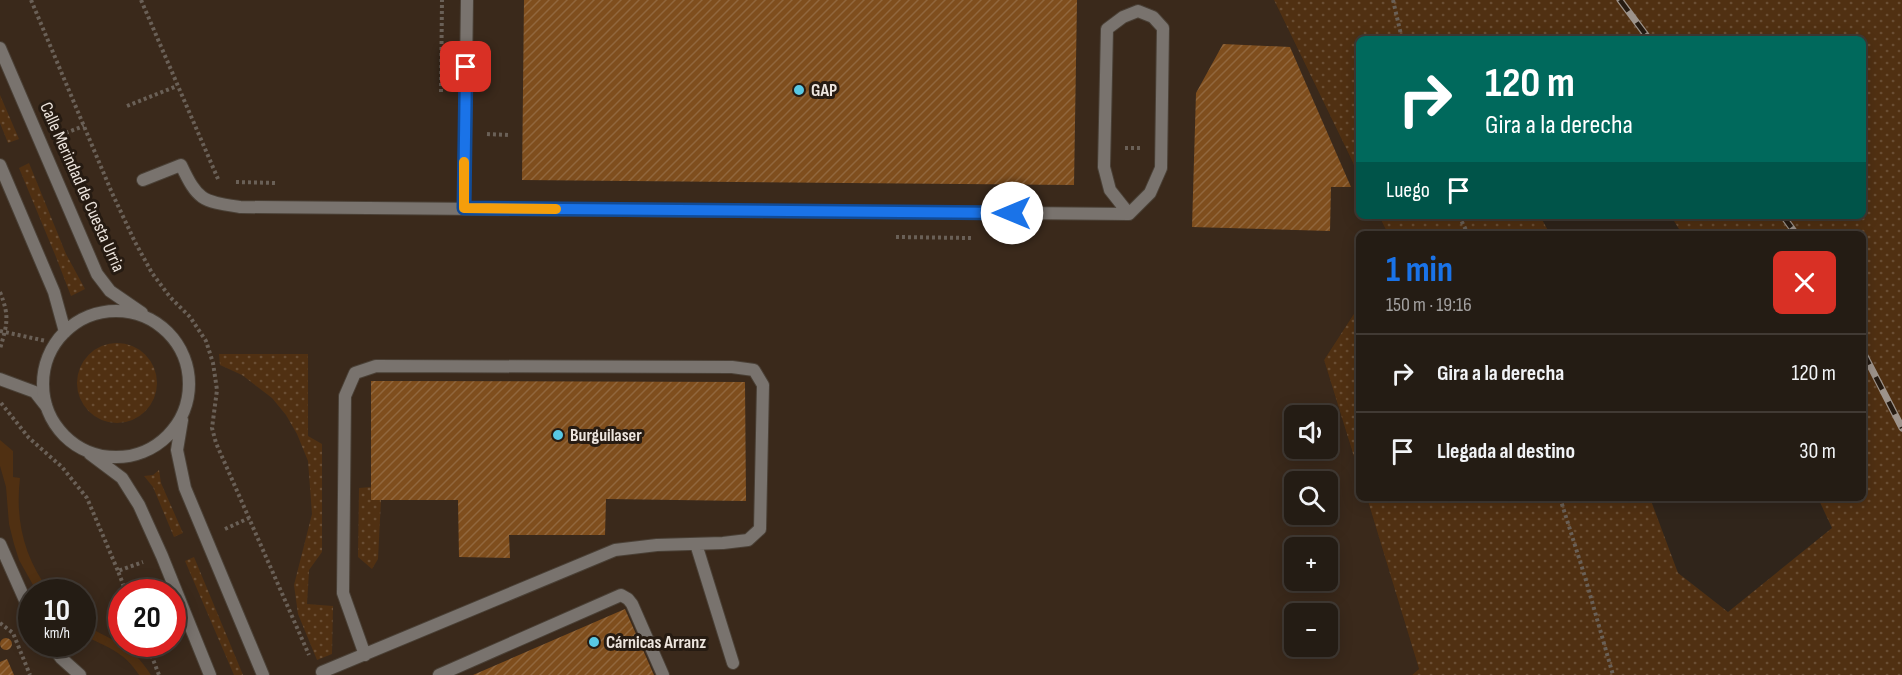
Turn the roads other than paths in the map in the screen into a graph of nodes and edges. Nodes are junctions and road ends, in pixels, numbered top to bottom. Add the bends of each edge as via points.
1 (467, 0) edge
2 (1138, 6) edge
3 (0, 48) edge
4 (0, 165) edge
5 (143, 180) dead end
6 (464, 208) junction
7 (1129, 214) junction
8 (155, 323) junction
9 (65, 332) junction
10 (0, 379) edge
11 (46, 406) junction
12 (183, 413) junction
13 (84, 450) junction
14 (0, 544) edge
15 (696, 544) junction
16 (18, 584) edge
17 (365, 655) junction
18 (61, 657) edge
19 (733, 663) dead end
20 (317, 668) road end
21 (80, 675) edge
22 (210, 675) edge
23 (263, 675) edge
24 (439, 675) edge
25 (663, 675) edge

1 - 6 street
2 - 7 street via 1163,28 1161,168 1150,193
2 - 7 street via 1107,29 1104,167 1110,190
3 - 8 street, Calle Merindad de Cuesta Urria via 97,274 111,291
4 - 9 street via 54,292
5 - 6 street via 182,165 192,187 208,202 240,207
6 - 7 street
8 - 9 street via 135,314 109,312 84,318
8 - 12 street via 178,346 187,369 189,391
9 - 11 street via 55,343 44,369
10 - 11 street via 34,392
11 - 13 street via 62,434
12 - 13 street via 166,437 146,451 118,457
12 - 23 street via 177,450 185,488
13 - 22 street via 122,478 139,505
14 - 16 street
15 - 17 street via 615,550
15 - 17 street via 748,540 760,529 763,385 754,370 376,366 355,373 345,396 343,593
15 - 19 street
17 - 20 street
18 - 21 street
24 - 25 street via 621,595 632,604

